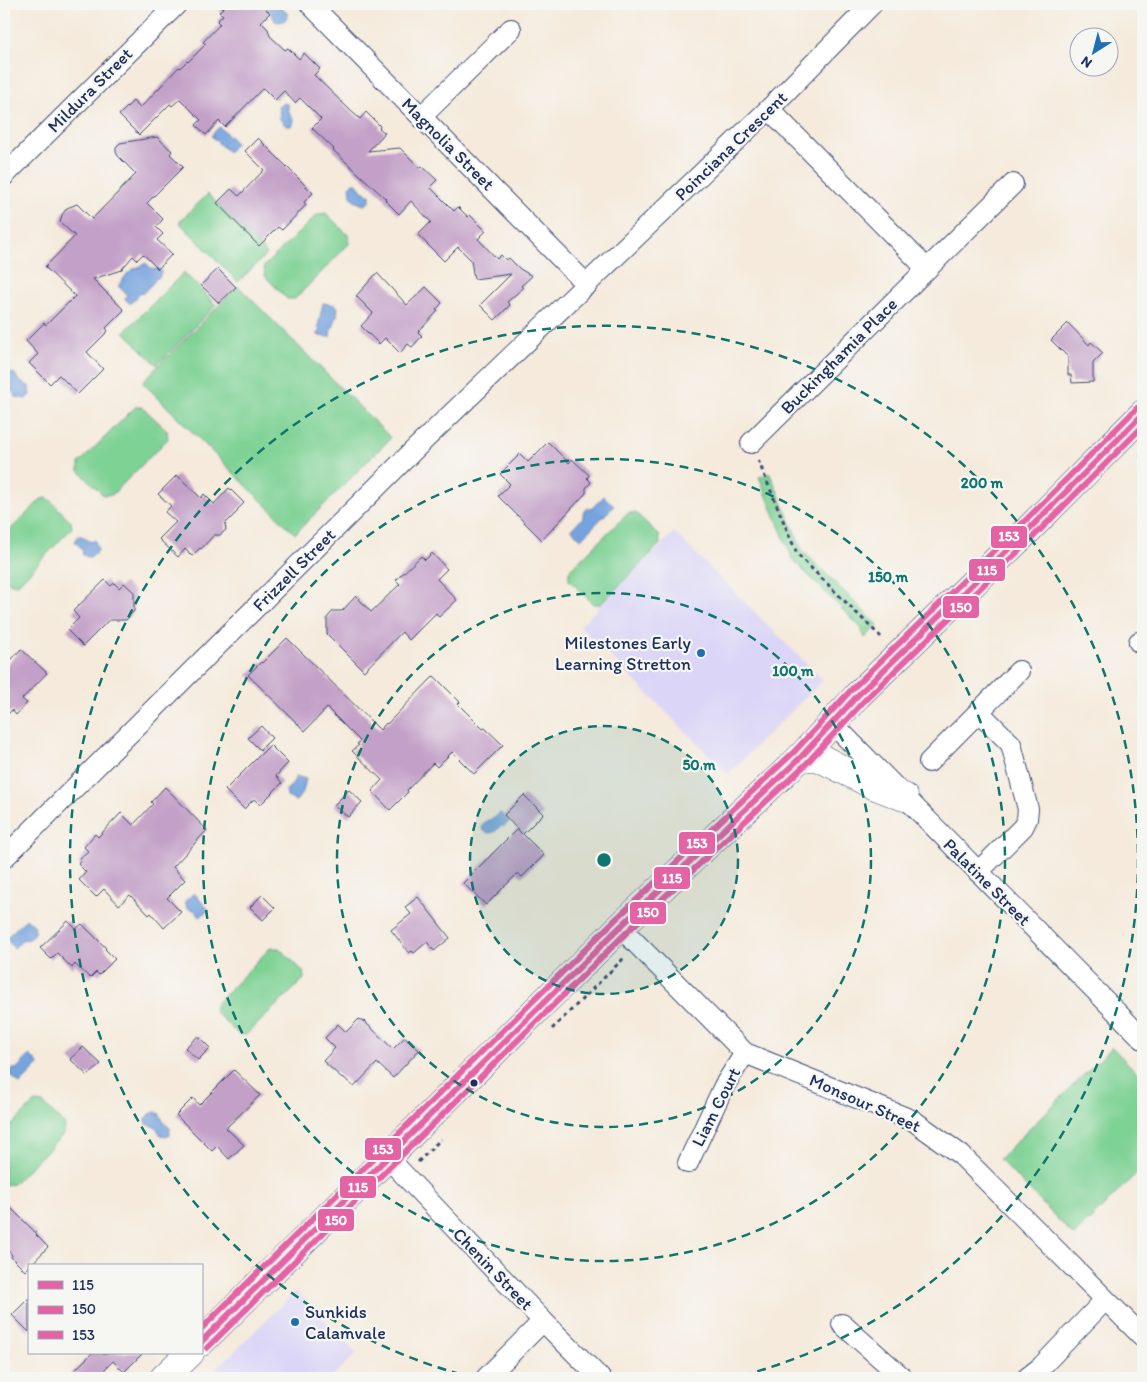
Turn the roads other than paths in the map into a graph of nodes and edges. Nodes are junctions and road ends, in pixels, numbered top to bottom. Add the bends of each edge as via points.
1 (177, 4) edge
2 (310, 4) edge
3 (872, 4) edge
4 (511, 29) dead end
5 (769, 109) junction
6 (421, 117) junction
7 (4, 176) edge
8 (1013, 184) dead end
9 (927, 269) junction
10 (587, 285) junction
11 (1143, 414) edge
12 (751, 443) road end
13 (1019, 671) dead end
14 (979, 712) junction
15 (832, 723) junction
16 (800, 758) junction
17 (929, 762) dead end
18 (904, 797) junction
19 (4, 858) edge
20 (978, 872) junction
21 (620, 927) junction
22 (1143, 1039) edge
23 (745, 1053) junction
24 (388, 1158) junction
25 (688, 1163) dead end
26 (1105, 1300) junction
27 (542, 1321) junction
28 (842, 1324) dead end
29 (1143, 1337) edge
30 (202, 1341) edge
31 (189, 1354) edge
32 (164, 1378) edge
33 (486, 1378) edge
34 (600, 1378) edge
35 (903, 1378) edge
36 (1027, 1378) edge

1 - 7 street, Mildura Street
2 - 6 street, Magnolia Street
3 - 5 street, Poinciana Crescent
4 - 6 street
5 - 9 street
5 - 10 street, Poinciana Crescent
6 - 10 street, Magnolia Street
8 - 9 street, Buckinghamia Place
9 - 12 street, Buckinghamia Place
10 - 19 street, Frizzell Street via 417,447
11 - 15 main road
13 - 14 street
14 - 17 street
14 - 20 street via 1011,744 1028,809 1023,827
15 - 16 main road
15 - 18 street, Palatine Street
16 - 18 main road via 820,758
16 - 21 main road
18 - 20 street, Palatine Street
20 - 22 street, Palatine Street
21 - 23 street, Monsour Street
21 - 24 main road
23 - 25 street, Liam Court via 724,1086
23 - 26 street, Monsour Street via 914,1121 961,1155
24 - 27 street, Chenin Street
24 - 30 main road
26 - 29 street, Monsour Street
26 - 36 street
27 - 33 street
27 - 34 street, Chenin Street
28 - 35 street
31 - 32 main road

